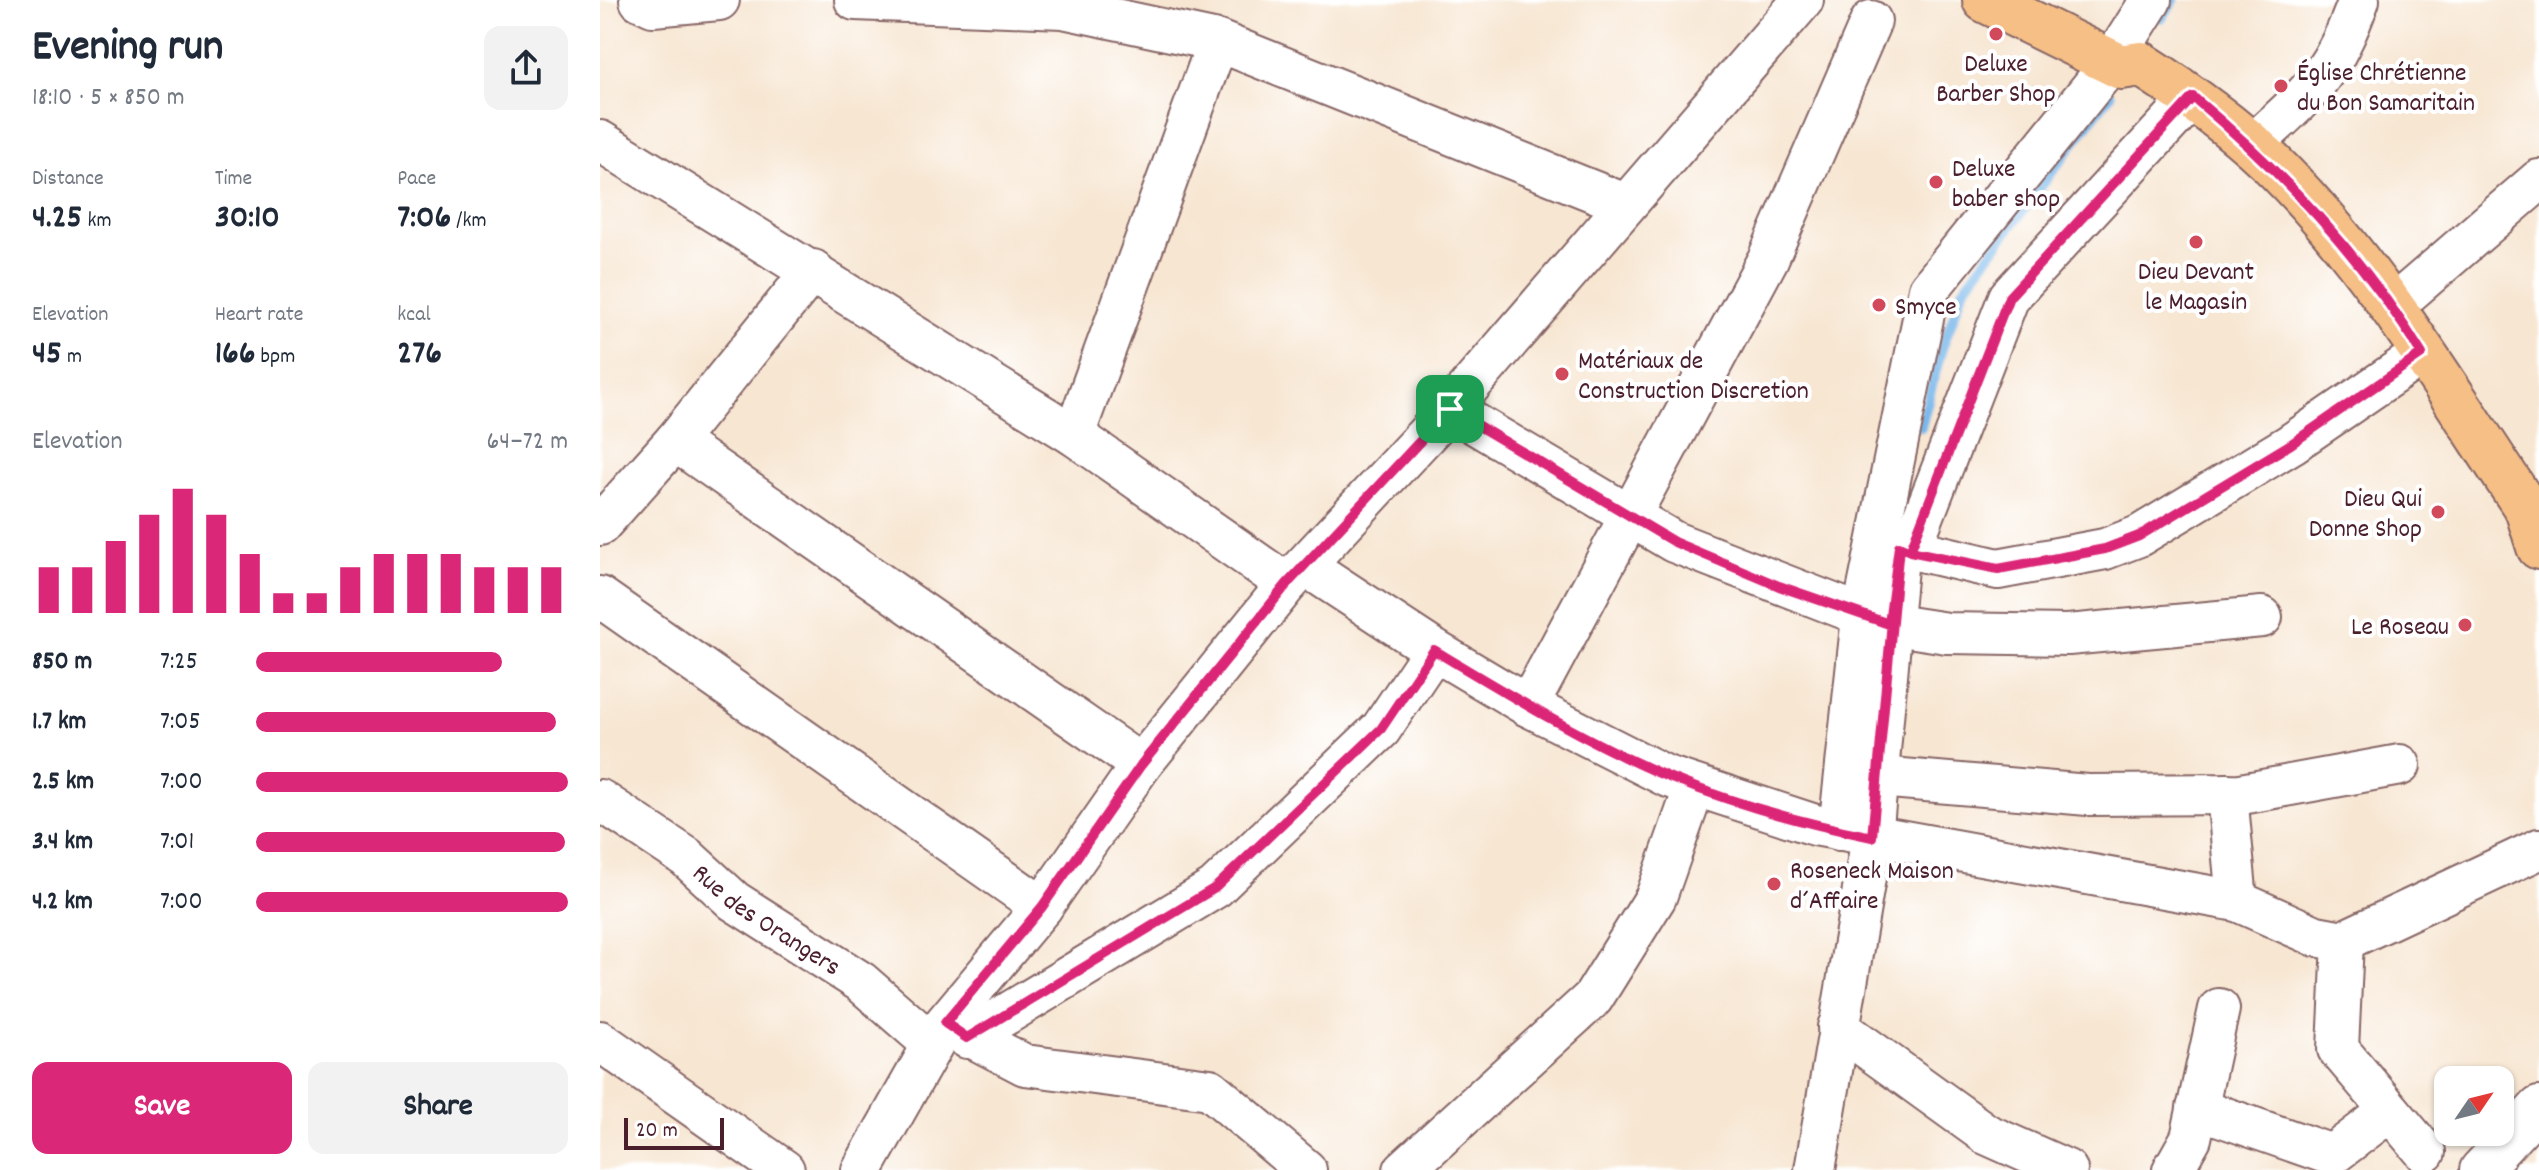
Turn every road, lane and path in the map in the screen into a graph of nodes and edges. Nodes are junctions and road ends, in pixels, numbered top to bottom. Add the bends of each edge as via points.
1 (640, 0) edge
2 (719, 0) edge
3 (855, 0) edge
4 (1803, 0) edge
5 (1985, 0) edge
6 (2151, 0) edge
7 (2359, 0) edge
8 (1871, 21) dead end
9 (1218, 41) junction
10 (2125, 64) junction
11 (2193, 97) junction
12 (600, 141) edge
13 (2251, 146) junction
14 (2539, 180) edge
15 (1625, 204) junction
16 (813, 270) junction
17 (2393, 306) junction
18 (2422, 354) junction
19 (1450, 409) junction
20 (1074, 435) junction
21 (675, 441) junction
22 (1631, 516) junction
23 (2536, 516) edge
24 (600, 525) edge
25 (1910, 551) junction
26 (1296, 575) junction
27 (600, 597) edge
28 (2262, 617) dead end
29 (1877, 621) junction
30 (1434, 650) junction
31 (1528, 706) junction
32 (1141, 765) junction
33 (2400, 765) dead end
34 (1879, 777) junction
35 (1695, 786) junction
36 (2227, 794) junction
37 (600, 800) edge
38 (1854, 833) junction
39 (2539, 849) edge
40 (2237, 901) junction
41 (1042, 907) junction
42 (2343, 941) junction
43 (2219, 1009) dead end
44 (1838, 1027) junction
45 (948, 1035) junction
46 (600, 1041) edge
47 (2539, 1107) edge
48 (2197, 1108) junction
49 (2390, 1111) junction
50 (2425, 1152) dead end
51 (784, 1170) edge
52 (862, 1170) edge
53 (1306, 1170) edge
54 (1404, 1170) edge
55 (1815, 1170) edge
56 (2067, 1170) edge
57 (2173, 1170) edge
58 (2480, 1170) edge

1 - 2 street via 653,6
3 - 9 street via 1063,8
4 - 15 street
5 - 10 main road
6 - 10 street
7 - 13 street via 2345,43 2318,84
8 - 22 street via 1768,259
9 - 15 street
9 - 20 street
10 - 11 main road
10 - 29 street via 1929,289
11 - 13 main road
11 - 25 street via 2009,297
12 - 16 street
13 - 17 main road
14 - 17 street
15 - 19 street
16 - 20 street
16 - 21 street
17 - 18 main road
18 - 23 main road
18 - 25 street via 2139,536 2105,549 1998,569
19 - 22 street
19 - 26 street
20 - 26 street
21 - 24 street
21 - 32 street
22 - 29 street via 1674,542
22 - 31 street
25 - 29 street via 1899,546
26 - 30 street
26 - 32 street
27 - 41 street
28 - 29 street via 2068,635 1947,633
29 - 34 street
29 - 38 street
30 - 31 street
30 - 45 street via 1381,729 1215,888
31 - 35 street
32 - 41 street
33 - 36 street
34 - 36 street via 2088,795
34 - 38 street
35 - 38 street
35 - 54 street via 1656,897 1593,998
36 - 40 street
37 - 45 street, Rue des Orangers via 686,857 734,901
38 - 40 street
38 - 44 street
39 - 42 street
40 - 42 street via 2316,936
41 - 45 street
42 - 49 street via 2338,1049
43 - 48 street
44 - 55 street
44 - 56 street via 1986,1134
45 - 52 street
45 - 53 street, Rue des Orangers via 1025,1065 1210,1089
46 - 51 street
47 - 58 street
48 - 49 street via 2332,1155
48 - 57 street via 2191,1138
49 - 50 street

